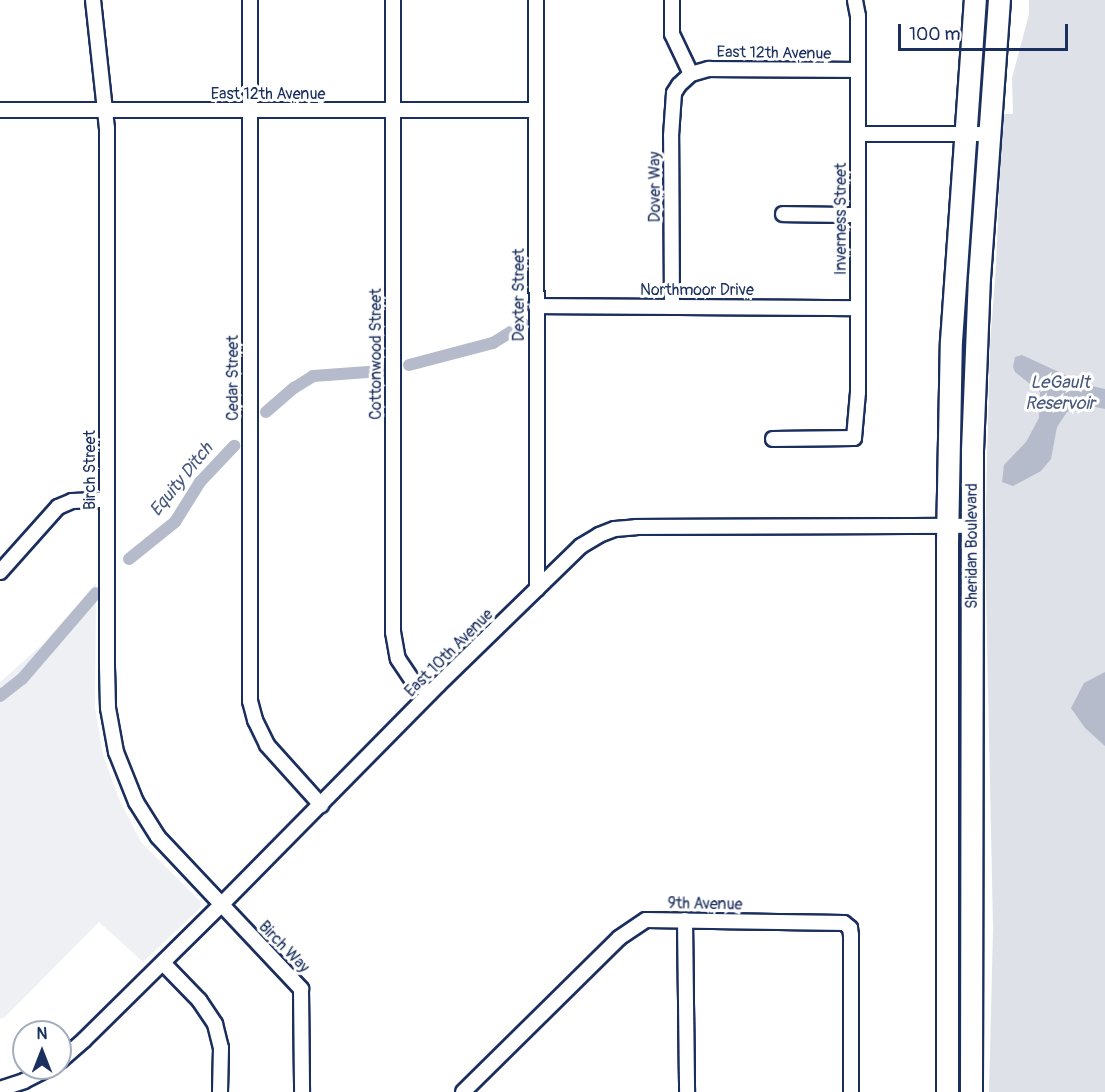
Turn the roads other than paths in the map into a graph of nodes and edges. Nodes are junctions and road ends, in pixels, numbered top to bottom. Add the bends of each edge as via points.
1 (93, 0) edge
2 (250, 0) edge
3 (393, 0) edge
4 (536, 0) edge
5 (672, 0) edge
6 (855, 0) edge
7 (975, 0) edge
8 (999, 0) edge
9 (858, 70) junction
10 (691, 74) junction
11 (0, 110) edge
12 (106, 110) junction
13 (250, 111) junction
14 (393, 111) junction
15 (536, 111) junction
16 (858, 134) junction
17 (967, 134) junction
18 (991, 134) junction
19 (783, 214) dead end
20 (858, 215) junction
21 (536, 306) junction
22 (672, 307) junction
23 (858, 308) junction
24 (773, 439) dead end
25 (107, 500) junction
26 (948, 526) junction
27 (972, 526) junction
28 (0, 572) edge
29 (537, 589) junction
30 (429, 694) junction
31 (321, 805) junction
32 (221, 905) junction
33 (685, 920) junction
34 (163, 963) junction
35 (72, 1050) edge
36 (26, 1080) edge
37 (0, 1089) edge
38 (220, 1092) edge
39 (302, 1092) edge
40 (463, 1092) edge
41 (687, 1092) edge
42 (851, 1092) edge
43 (947, 1092) edge
44 (971, 1092) edge

1 - 12 street, Birch Street
2 - 13 street, Cedar Street
3 - 14 street, Cottonwood Street
4 - 15 street, Dexter Street
5 - 10 street via 672,34
6 - 9 street, Inverness Street
7 - 17 main road, Sheridan Boulevard
8 - 18 main road, Sheridan Boulevard
9 - 10 street, East 12th Avenue via 709,69
9 - 16 street, Inverness Street
10 - 22 street, Dover Way via 679,85 672,106
11 - 12 street, East 12th Avenue
12 - 13 street, East 12th Avenue
12 - 25 street, Birch Street
13 - 14 street, East 12th Avenue
13 - 31 street, Cedar Street via 250,701 267,745
14 - 15 street, East 12th Avenue
14 - 30 street, Cottonwood Street via 393,632 398,659 412,680
15 - 21 street, Dexter Street
16 - 17 street
16 - 20 street, Inverness Street
17 - 18 street
17 - 26 main road, Sheridan Boulevard via 951,341
18 - 27 main road, Sheridan Boulevard via 975,354
19 - 20 street
20 - 23 street, Inverness Street
21 - 22 street, Northmoor Drive
21 - 29 street, Dexter Street
22 - 23 street, Northmoor Drive
23 - 24 street, Inverness Street via 854,438
25 - 28 street via 72,501 58,507
25 - 32 street, Birch Street via 108,708 116,752 128,786 152,830
26 - 27 street, East 10th Avenue
26 - 29 street, East 10th Avenue via 615,529 581,546
26 - 43 main road, Sheridan Boulevard
27 - 44 main road, Sheridan Boulevard
29 - 30 street, East 10th Avenue
30 - 31 street, East 10th Avenue
31 - 32 street, East 10th Avenue
32 - 34 street, East 10th Avenue
32 - 39 street, Birch Way via 301,989
33 - 40 street, 9th Avenue via 637,923
33 - 41 street
33 - 42 street, 9th Avenue via 834,922 850,928
34 - 35 street, East 10th Avenue
34 - 38 street via 199,1000 215,1024 220,1048
36 - 37 street

